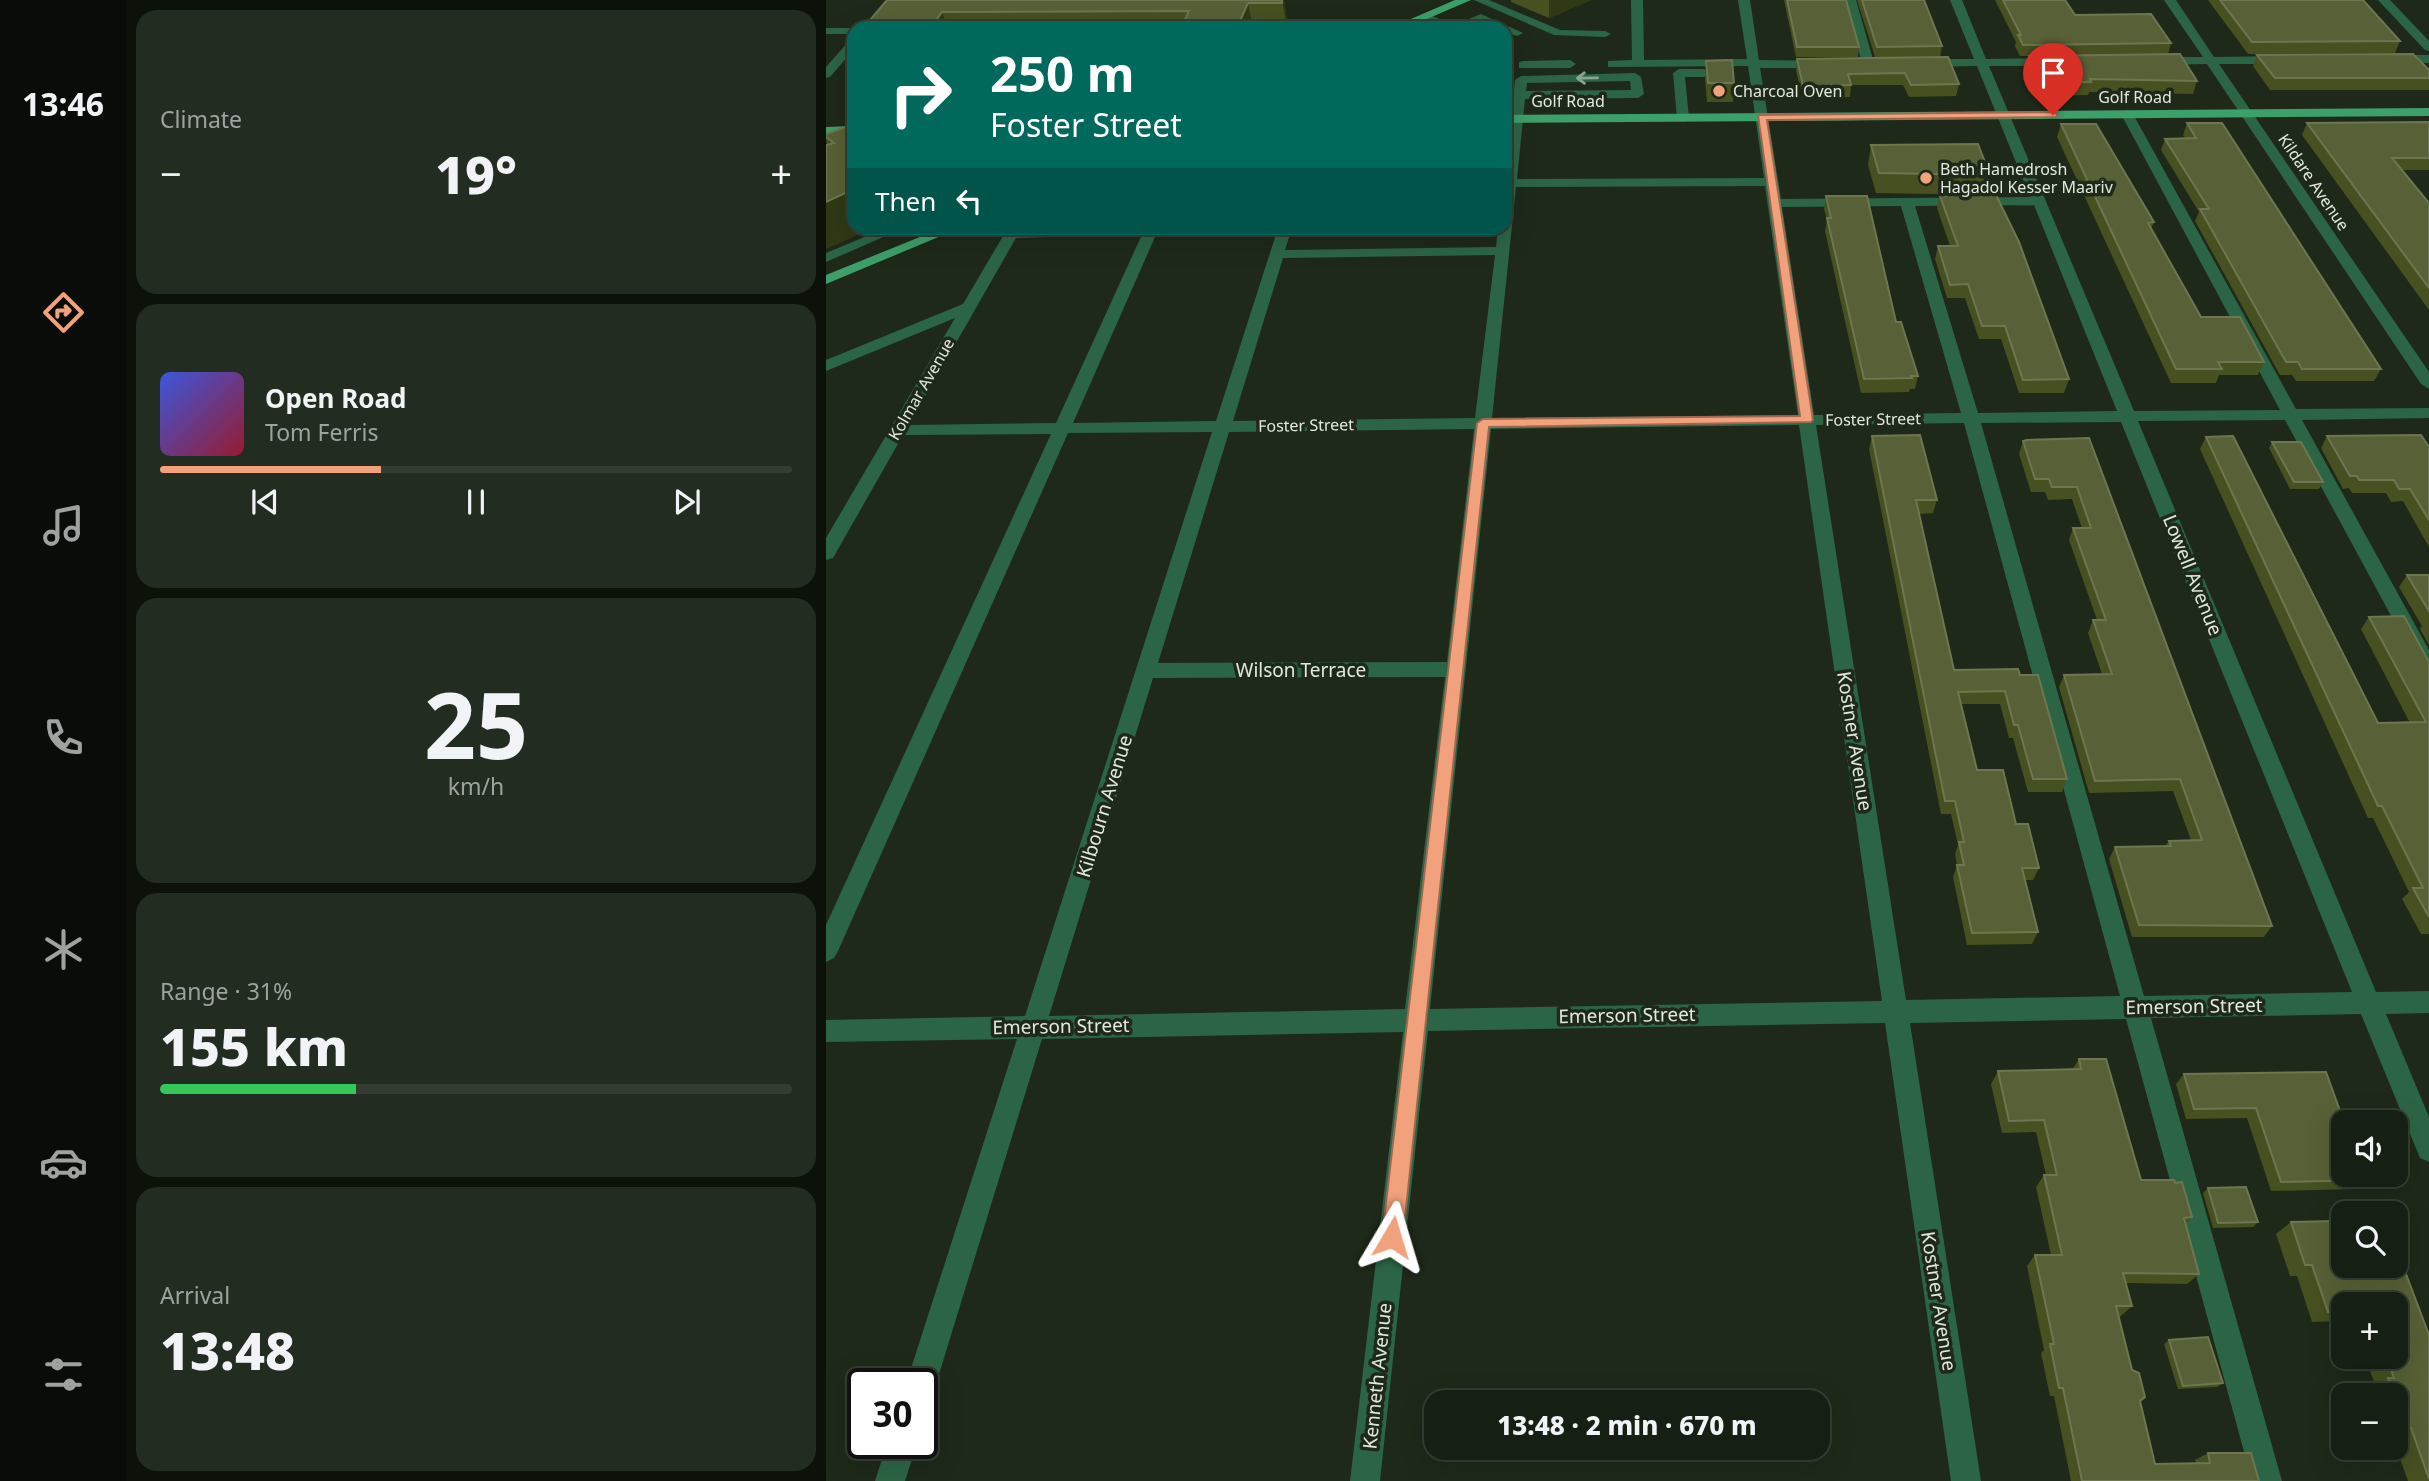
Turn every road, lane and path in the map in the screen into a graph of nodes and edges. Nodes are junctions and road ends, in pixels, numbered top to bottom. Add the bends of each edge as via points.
1 (1465, 0) edge
2 (1480, 0) edge
3 (1637, 0) edge
4 (1744, 0) edge
5 (1850, 0) edge
6 (1956, 0) edge
7 (2171, 0) edge
8 (2384, 0) edge
9 (1425, 16) junction
10 (1413, 21) edge
11 (1437, 21) edge
12 (1471, 21) edge
13 (1490, 21) edge
14 (826, 31) edge
15 (847, 31) edge
16 (1512, 31) edge
17 (1517, 33) dead end
18 (1605, 34) dead end
19 (2429, 48) edge
20 (847, 50) edge
21 (826, 55) edge
22 (843, 55) junction
23 (2375, 59) edge
24 (2429, 59) edge
25 (2293, 60) edge
26 (2144, 61) edge
27 (2211, 61) junction
28 (1982, 62) junction
29 (2063, 62) edge
30 (1638, 63) junction
31 (1906, 63) edge
32 (1754, 66) junction
33 (1521, 67) junction
34 (826, 74) edge
35 (1512, 95) edge
36 (1520, 95) junction
37 (2429, 111) edge
38 (2247, 113) junction
39 (2127, 114) junction
40 (2004, 115) junction
41 (1512, 116) edge
42 (1761, 117) junction
43 (1683, 118) junction
44 (826, 119) edge
45 (847, 119) edge
46 (1512, 119) edge
47 (847, 130) edge
48 (826, 131) edge
49 (1512, 183) edge
50 (1773, 193) junction
51 (2039, 201) junction
52 (1907, 203) junction
53 (880, 235) edge
54 (936, 235) edge
55 (1005, 235) edge
56 (1149, 235) edge
57 (1283, 235) edge
58 (1504, 235) edge
59 (1502, 251) junction
60 (1277, 254) junction
61 (826, 258) edge
62 (826, 280) edge
63 (969, 307) junction
64 (826, 366) edge
65 (2429, 384) edge
66 (2429, 412) edge
67 (2290, 414) junction
68 (2127, 416) junction
69 (1970, 418) junction
70 (1807, 420) junction
71 (1483, 423) junction
72 (1223, 426) junction
73 (1061, 428) junction
74 (898, 430) junction
75 (826, 554) edge
76 (2429, 668) edge
77 (1455, 669) junction
78 (1146, 671) junction
79 (826, 951) edge
80 (2429, 1002) edge
81 (2369, 1003) junction
82 (2133, 1007) junction
83 (1895, 1011) junction
84 (1417, 1019) junction
85 (1035, 1027) junction
86 (826, 1031) edge
87 (2429, 1149) edge
88 (926, 1368) edge
89 (897, 1459) edge
90 (890, 1481) edge
91 (1365, 1481) edge
92 (1966, 1481) edge
93 (2267, 1481) edge

1 - 9 main road
2 - 18 street via 1558,33
3 - 30 street
4 - 32 street, Kostner Avenue
5 - 32 street via 1861,63
6 - 28 street, Lowell Avenue
7 - 27 street, Kildare Avenue
8 - 19 street
9 - 10 main road
9 - 11 street
12 - 13 street via 1481,17
14 - 15 street
16 - 17 street
20 - 22 street
21 - 22 street
22 - 34 street
23 - 24 street
25 - 27 street
26 - 27 street
27 - 38 street, Kildare Avenue
28 - 29 street
28 - 31 street
28 - 40 street, Lowell Avenue
30 - 32 street
30 - 33 street
32 - 42 street, Kostner Avenue
32 - 43 street via 1679,73
33 - 36 street, Kenneth Avenue
36 -> 33 street via 1638,94 1635,77
35 - 36 street
36 - 41 street, Kenneth Avenue
37 - 38 main road, Golf Road
38 - 39 main road, Golf Road
38 - 65 street, Kildare Avenue
39 - 40 main road, Golf Road
39 - 67 street
40 - 42 main road, Golf Road
40 - 51 street, Lowell Avenue
42 - 43 main road, Golf Road
42 - 50 street, Kostner Avenue
43 - 46 main road, Golf Road
44 - 45 main road
47 - 48 main road
49 - 50 street
50 - 52 street
50 - 70 street, Kostner Avenue
51 - 52 street
51 - 68 street, Lowell Avenue
52 - 69 street
53 - 61 street
54 - 62 main road
55 - 63 street, Kolmar Avenue
56 - 73 street
57 - 60 street, Kilbourn Avenue
58 - 59 street, Kenneth Avenue
59 - 60 street
59 - 71 street, Kenneth Avenue
60 - 72 street, Kilbourn Avenue
63 - 64 street
63 - 74 street, Kolmar Avenue
66 - 67 street, Foster Street
67 - 68 street, Foster Street
67 - 76 street
68 - 69 street, Foster Street
68 - 81 street, Lowell Avenue
69 - 70 street, Foster Street
69 - 82 street
70 - 71 street, Foster Street
70 - 83 street, Kostner Avenue
71 - 72 street, Foster Street
71 - 77 street, Kenneth Avenue
72 - 73 street, Foster Street
72 - 78 street, Kilbourn Avenue
73 - 74 street, Foster Street
73 - 79 street
74 - 75 street, Kolmar Avenue
77 - 78 street, Wilson Terrace
77 - 84 street, Kenneth Avenue
78 - 85 street, Kilbourn Avenue
80 - 81 street, Emerson Street
81 - 82 street, Emerson Street
81 - 87 street, Lowell Avenue
82 - 83 street, Emerson Street
82 - 93 street
83 - 84 street, Emerson Street
83 - 92 street, Kostner Avenue
84 - 85 street, Emerson Street
84 - 91 street, Kenneth Avenue
85 - 86 street, Emerson Street
85 - 88 street, Kilbourn Avenue
89 - 90 street

